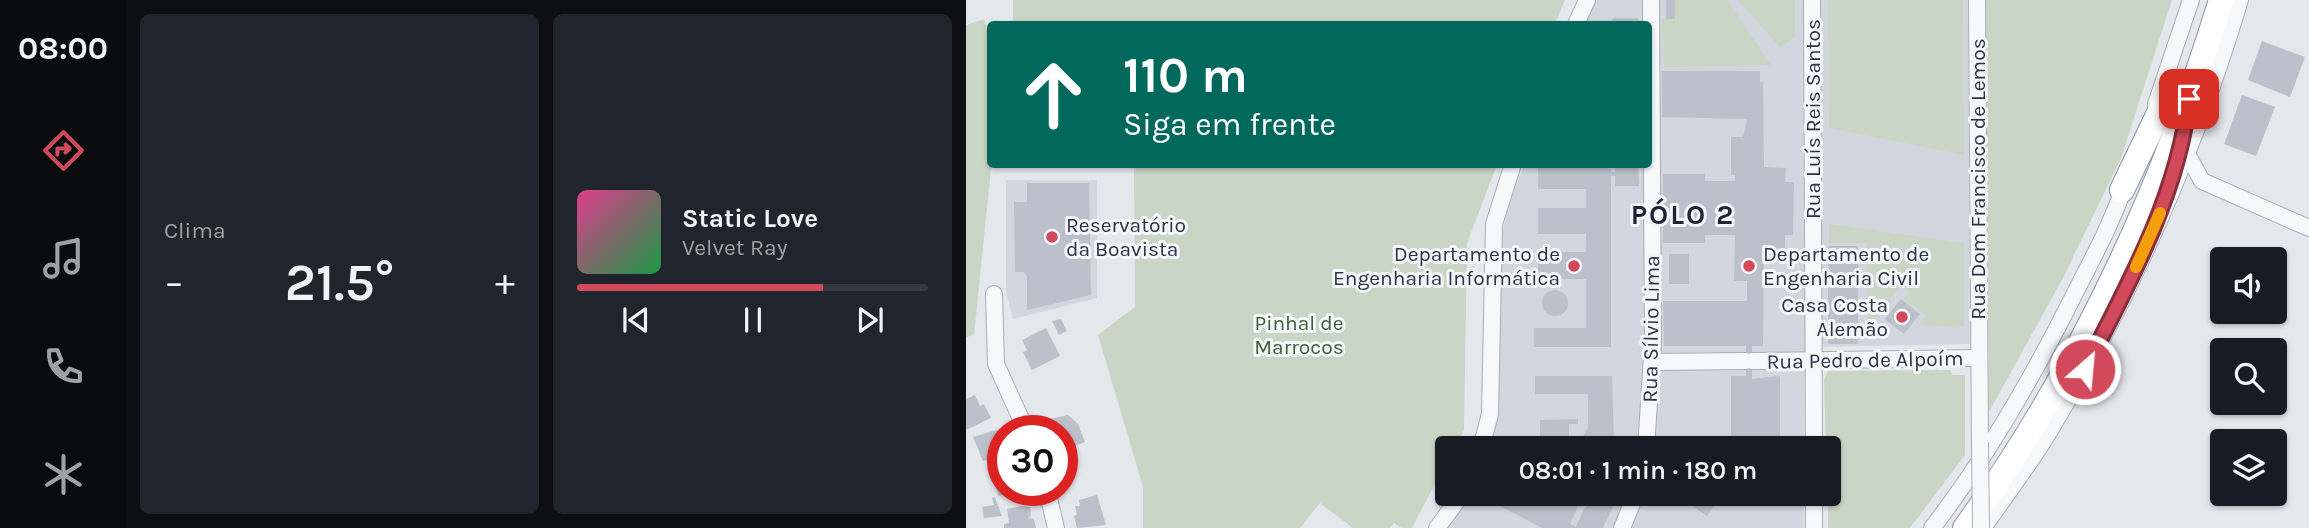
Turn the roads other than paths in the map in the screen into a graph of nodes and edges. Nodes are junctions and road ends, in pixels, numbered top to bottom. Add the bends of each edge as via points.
1 (1587, 0) edge
2 (1651, 0) edge
3 (1812, 0) edge
4 (1977, 0) edge
5 (2192, 0) edge
6 (2204, 0) edge
7 (2221, 0) edge
8 (2239, 0) edge
9 (1577, 21) edge
10 (1651, 21) edge
11 (2181, 96) junction
12 (2186, 152) junction
13 (1512, 168) edge
14 (1652, 168) edge
15 (2202, 181) junction
16 (2122, 190) junction
17 (2166, 200) junction
18 (2309, 228) edge
19 (994, 294) dead end
20 (1978, 358) junction
21 (1814, 360) junction
22 (1653, 362) junction
23 (1019, 415) edge
24 (1484, 436) edge
25 (1647, 436) edge
26 (1814, 436) edge
27 (1051, 506) edge
28 (1453, 506) edge
29 (1631, 506) edge
30 (1814, 506) edge
31 (1056, 528) edge
32 (1437, 528) edge
33 (1622, 528) edge
34 (1814, 528) edge
35 (1932, 528) edge
36 (1953, 528) edge
37 (1965, 528) edge
38 (1982, 528) edge

1 - 9 street
2 - 10 street, Rua Sílvio Lima
3 - 21 street, Rua Luís Reis Santos
4 - 20 street, Rua Dom Francisco de Lemos
5 - 16 street
6 - 11 highway
7 - 11 highway
8 - 12 street
11 - 16 highway via 2159,113
11 - 17 highway via 2184,139
11 - 36 highway via 2092,295 2000,461
11 - 37 highway via 2115,278 2060,383
12 - 15 street
12 - 17 street
13 - 24 street via 1494,224 1490,414
14 - 22 street, Rua Sílvio Lima
15 - 17 street
15 - 18 street
16 - 35 street via 2094,257 2039,364 1994,441
17 - 38 street via 2074,390
19 - 23 street via 996,364
20 - 21 street, Rua Pedro de Alpoím
20 - 38 street, Rua Pedro de Alpoím, bridge
21 - 22 street, Rua Pedro de Alpoím
21 - 26 street, Rua Luís Reis Santos
22 - 25 street, Rua Sílvio Lima
27 - 31 street
28 - 32 street
29 - 33 street
30 - 34 street

